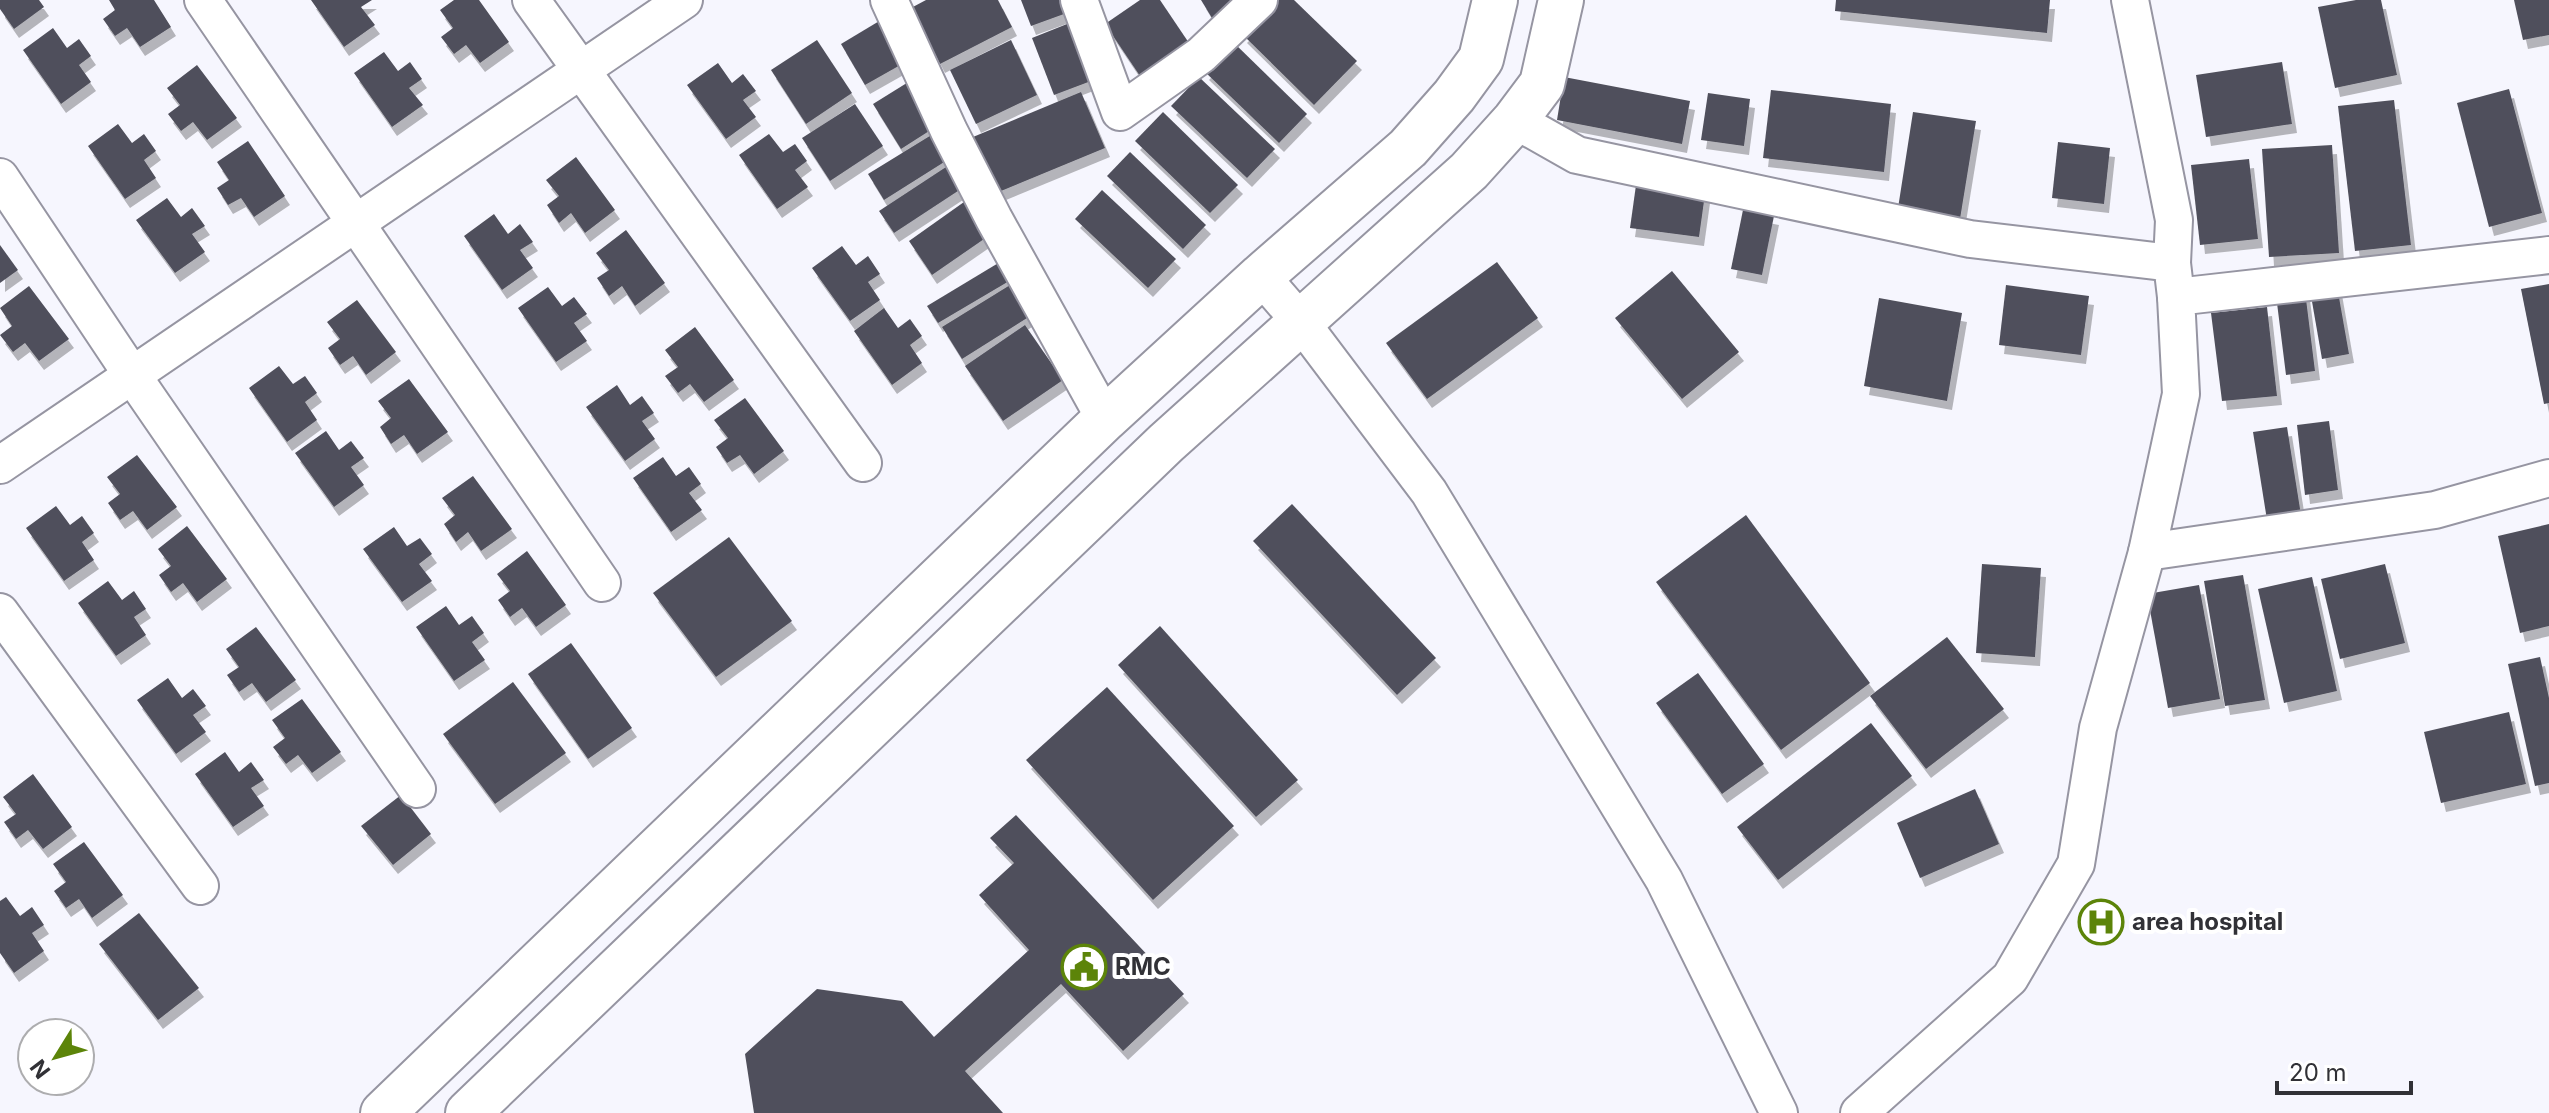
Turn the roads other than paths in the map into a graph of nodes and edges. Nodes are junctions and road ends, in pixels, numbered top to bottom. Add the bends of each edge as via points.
1 (203, 0) edge
2 (531, 0) edge
3 (684, 0) edge
4 (889, 0) edge
5 (1079, 0) edge
6 (1259, 0) edge
7 (1495, 0) edge
8 (1561, 0) edge
9 (2130, 0) edge
10 (582, 70) junction
11 (1515, 120) junction
12 (0, 177) edge
13 (356, 223) junction
14 (2549, 255) edge
15 (1261, 276) junction
16 (2174, 280) junction
17 (1300, 321) junction
18 (132, 375) junction
19 (1105, 419) junction
20 (863, 463) dead end
21 (0, 465) edge
22 (2549, 478) edge
23 (2147, 552) junction
24 (602, 583) dead end
25 (0, 612) edge
26 (417, 789) dead end
27 (200, 886) dead end
28 (383, 1113) edge
29 (468, 1113) edge
30 (1779, 1113) edge
31 (1859, 1113) edge

1 - 13 street
2 - 10 street
3 - 10 street
4 - 19 street via 994,219
5 - 6 street via 1120,112 1201,55
7 - 15 main road via 1481,59 1454,96 1408,148
8 - 11 main road via 1542,84
9 - 16 street via 2174,220
10 - 13 street
10 - 20 street
11 - 16 street via 1577,155
11 - 17 main road via 1469,171
12 - 18 street
13 - 18 street
13 - 24 street
14 - 16 street
15 - 17 street
15 - 19 main road
16 - 23 street via 2181,394
17 - 29 main road via 1166,443
17 - 30 street via 1429,492 1656,866
18 - 21 street
18 - 26 street
19 - 28 main road
22 - 23 street via 2435,510
23 - 31 street via 2098,728 2076,864 2010,978
25 - 27 street

